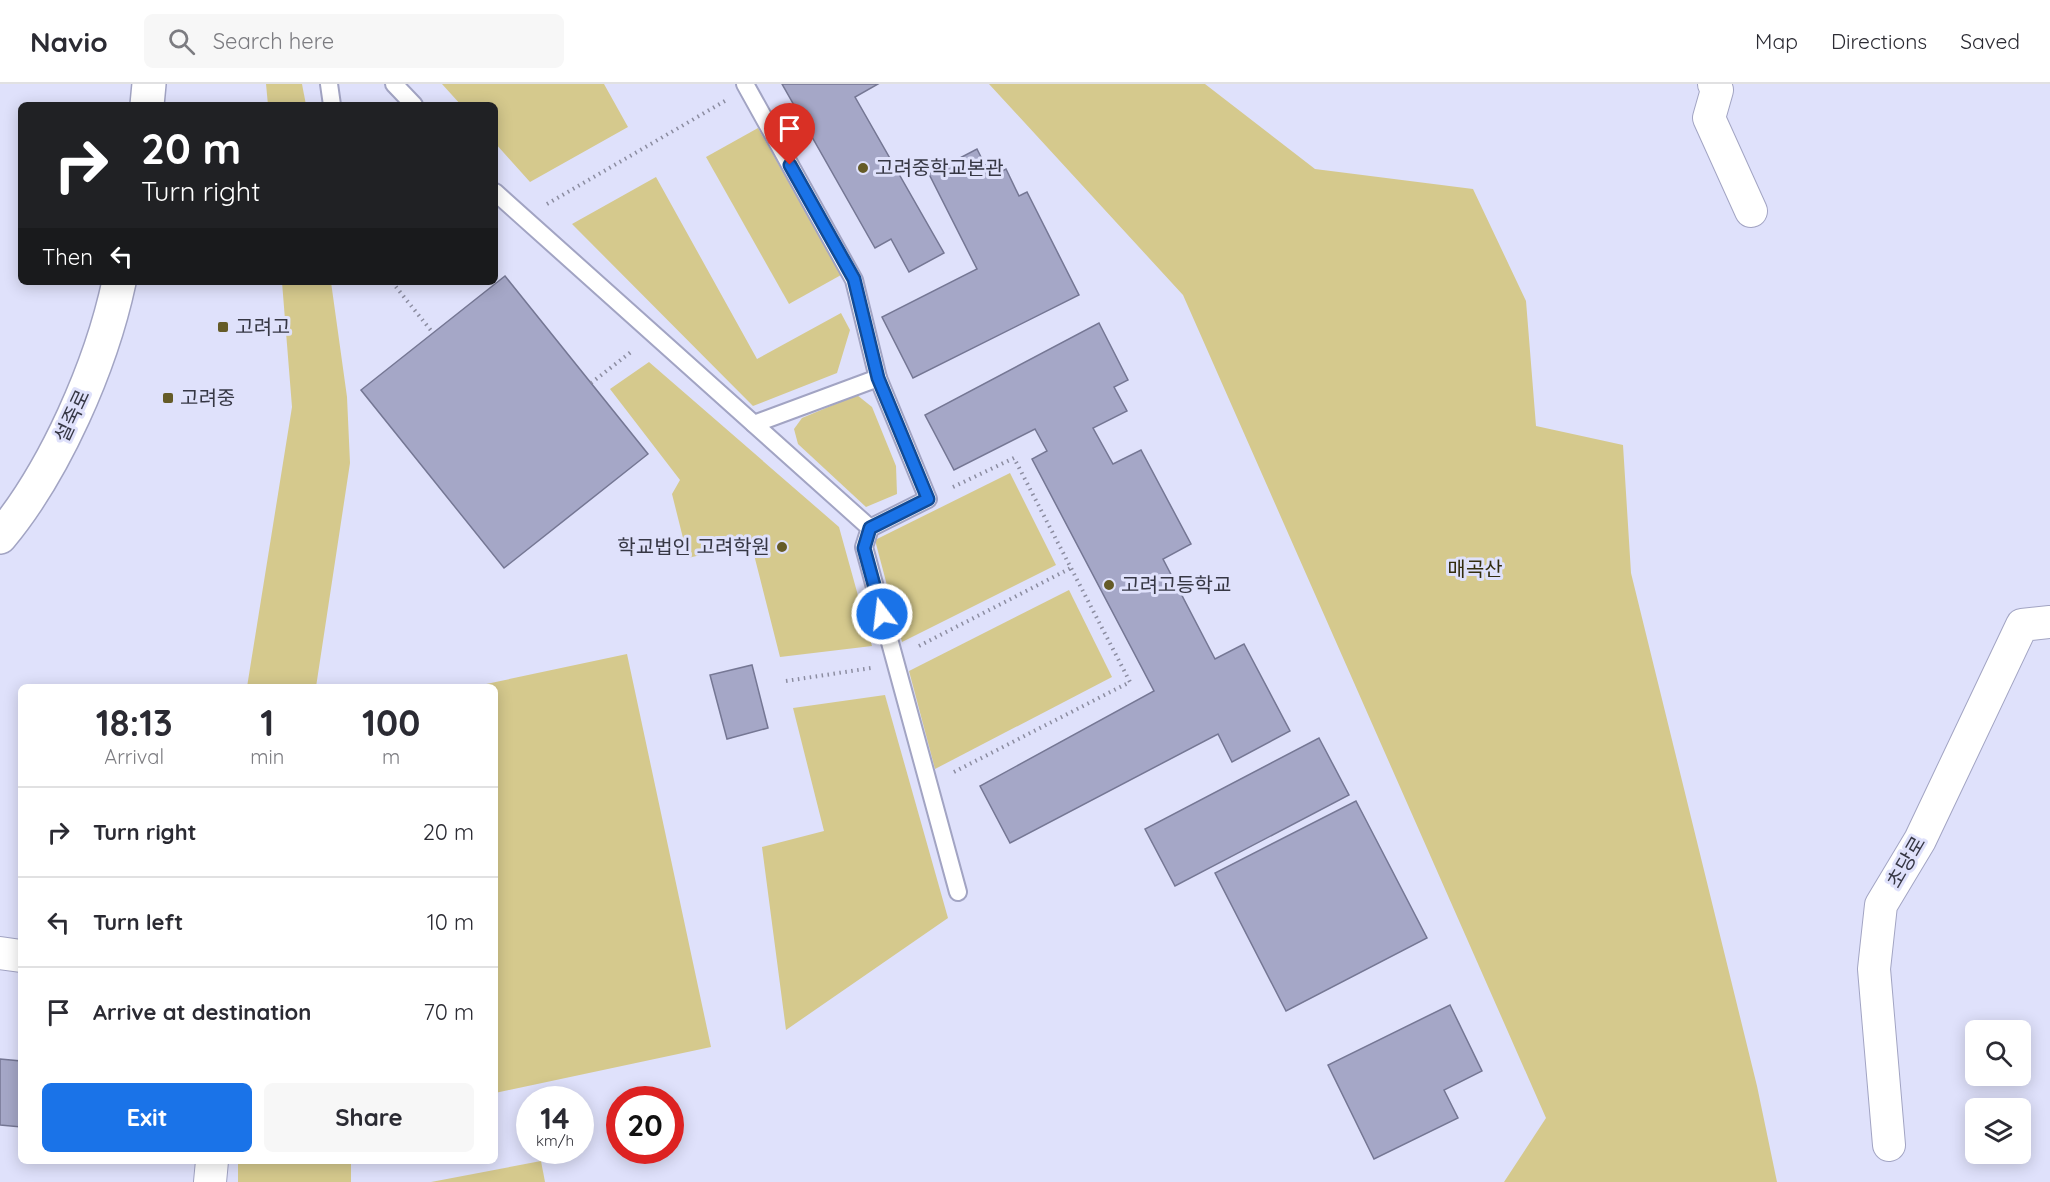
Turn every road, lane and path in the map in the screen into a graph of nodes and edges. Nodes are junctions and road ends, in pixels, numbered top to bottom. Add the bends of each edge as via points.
1 (149, 84) edge
2 (329, 84) edge
3 (394, 84) edge
4 (1714, 84) edge
5 (746, 86) edge
6 (147, 102) edge
7 (332, 102) edge
8 (411, 102) edge
9 (498, 195) edge
10 (1751, 211) dead end
11 (523, 218) junction
12 (118, 285) edge
13 (394, 285) edge
14 (433, 333) dead end
15 (653, 334) junction
16 (878, 378) junction
17 (591, 383) dead end
18 (754, 424) junction
19 (928, 499) junction
20 (870, 528) junction
21 (0, 537) edge
22 (1071, 568) junction
23 (2050, 622) edge
24 (895, 662) junction
25 (786, 681) dead end
26 (929, 785) junction
27 (958, 892) dead end
28 (0, 952) edge
29 (18, 955) edge
30 (1889, 1145) dead end
31 (212, 1164) edge
32 (210, 1182) edge

1 - 6 main road
2 - 7 lane
3 - 8 lane
4 - 10 street via 1717,90 1709,118
5 - 11 path
5 - 16 lane via 854,279
9 - 11 lane
11 - 15 lane
12 - 21 main road, 설죽로 via 82,395 45,473
13 - 14 path
15 - 17 path
15 - 18 lane
16 - 18 lane
16 - 19 lane
18 - 20 lane
19 - 20 lane
19 - 22 path via 1014,458
20 - 24 lane via 864,548
22 - 24 path
22 - 26 path via 1130,682
23 - 30 street, 초당로 via 2022,625 1920,840 1881,905 1874,969
24 - 25 path
24 - 26 lane
26 - 27 lane
28 - 29 street
31 - 32 street

